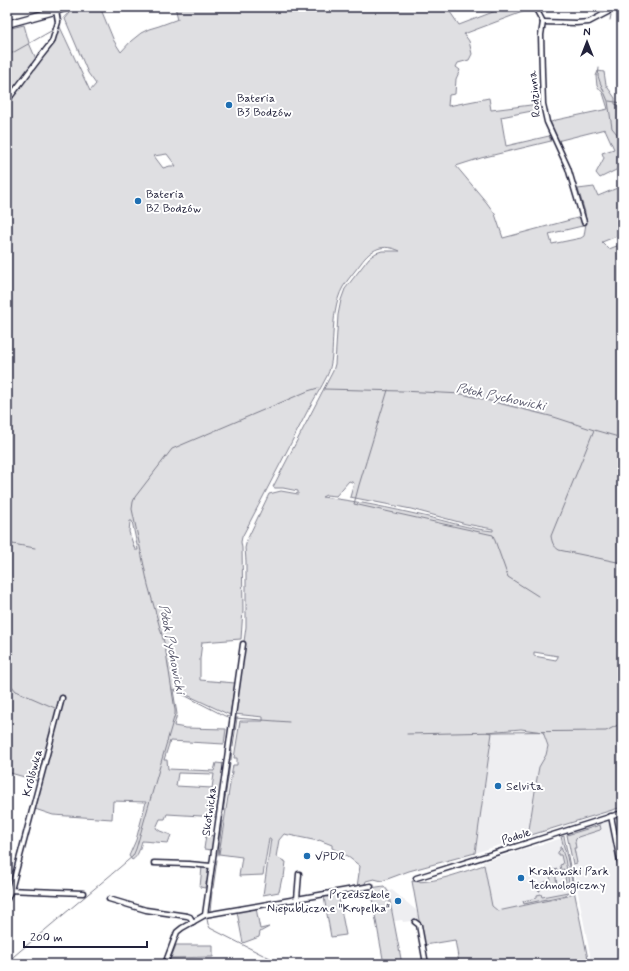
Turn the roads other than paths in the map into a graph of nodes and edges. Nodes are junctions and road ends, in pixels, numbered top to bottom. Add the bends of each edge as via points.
1 (69, 7) edge
2 (535, 7) edge
3 (609, 7) edge
4 (56, 10) junction
5 (7, 22) edge
6 (543, 22) junction
7 (7, 101) edge
8 (584, 222) dead end
9 (243, 644) dead end
10 (62, 698) dead end
11 (622, 813) edge
12 (611, 816) junction
13 (154, 863) dead end
14 (211, 866) junction
15 (622, 871) edge
16 (300, 874) dead end
17 (416, 878) dead end
18 (371, 886) dead end
19 (9, 890) edge
20 (83, 893) dead end
21 (7, 899) edge
22 (109, 899) dead end
23 (296, 899) junction
24 (205, 915) junction
25 (193, 922) junction
26 (415, 922) dead end
27 (165, 964) edge
28 (426, 964) edge

1 - 4 street
2 - 6 street
3 - 6 street via 608,12 589,22
4 - 5 street
4 - 7 street via 58,22 52,42
6 - 8 street, Rodzinna via 542,73 547,122 568,168
9 - 14 street, Skotnicka
10 - 19 street, Królówka
11 - 12 street, Podole
12 - 15 street
12 - 17 street, Podole
13 - 14 street
14 - 24 street, Skotnicka
16 - 23 street
18 - 23 street
19 - 20 street
19 - 21 street, Królówka
22 - 25 street via 146,910 187,916
23 - 24 street
24 - 25 street
25 - 27 street via 177,932
26 - 28 street via 419,925

